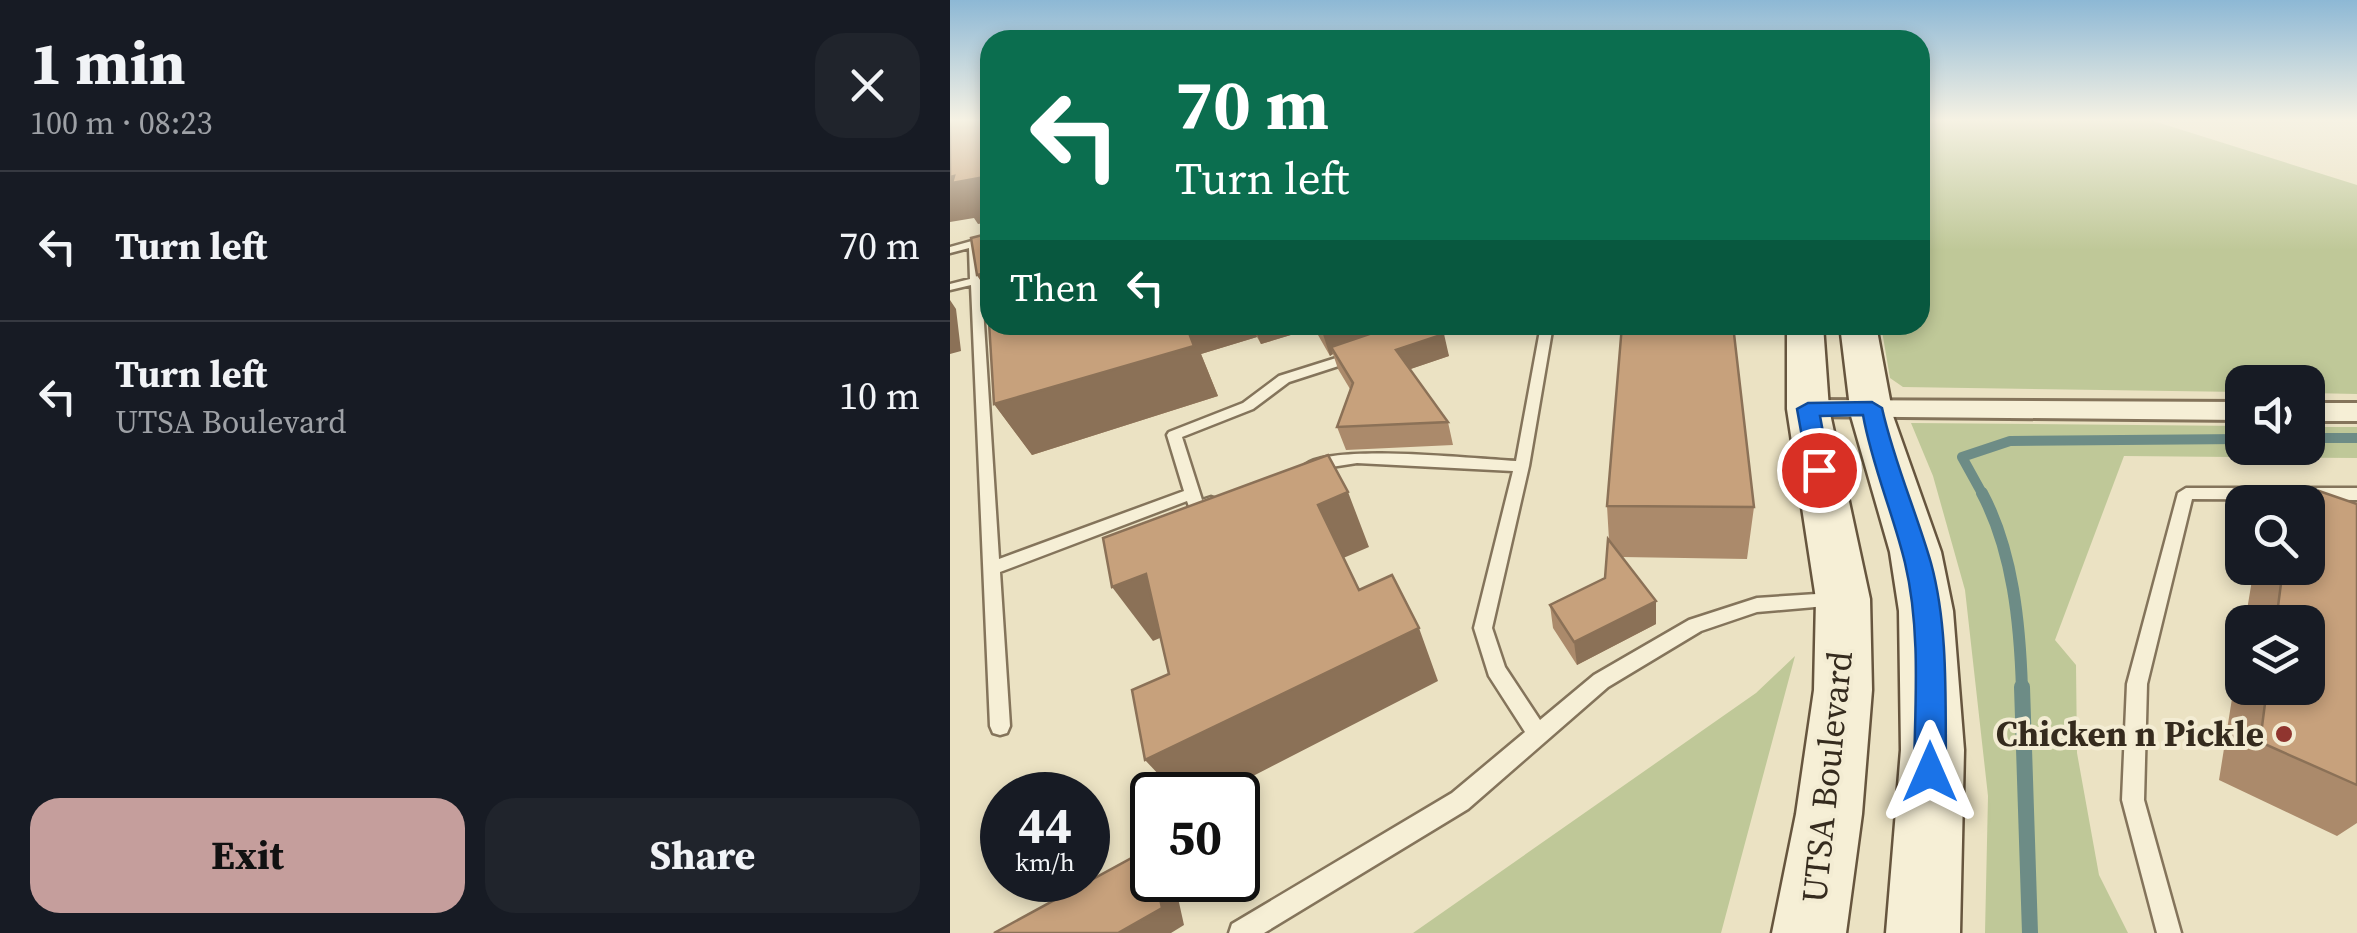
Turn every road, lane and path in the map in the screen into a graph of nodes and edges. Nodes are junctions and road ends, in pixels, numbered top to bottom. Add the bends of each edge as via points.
1 (980, 243) edge
2 (974, 245) junction
3 (950, 250) edge
4 (975, 281) junction
5 (950, 287) edge
6 (1417, 335) edge
7 (1545, 335) edge
8 (1805, 335) edge
9 (1860, 335) edge
10 (1411, 337) edge
11 (1375, 349) edge
12 (1872, 408) junction
13 (1808, 409) junction
14 (2225, 411) edge
15 (2325, 412) edge
16 (2357, 412) edge
17 (1522, 466) junction
18 (1295, 471) edge
19 (1193, 493) junction
20 (2357, 494) edge
21 (1230, 496) edge
22 (991, 568) junction
23 (1843, 599) junction
24 (1000, 726) dead end
25 (1537, 732) junction
26 (1241, 933) edge
27 (1809, 933) edge
28 (1923, 933) edge
29 (2169, 933) edge

1 - 2 lane
2 - 3 lane
2 - 4 lane
4 - 5 lane
4 - 22 lane
6 - 10 lane
7 - 17 lane
8 - 13 main road, UTSA Boulevard
9 - 12 main road
11 - 19 lane via 1284,379 1248,406 1174,435
12 - 13 street
12 - 14 street
12 - 28 main road via 1919,566 1927,616 1930,842
13 - 23 main road, UTSA Boulevard
15 - 16 street
17 - 18 lane via 1357,458
17 - 25 lane via 1484,628 1496,670
19 - 21 lane via 1198,508
19 - 22 lane
20 - 29 lane via 2186,493 2136,684 2132,800
22 - 24 lane
23 - 25 lane via 1757,605 1694,625 1601,681
23 - 27 main road, UTSA Boulevard via 1841,708
25 - 26 lane via 1460,801

